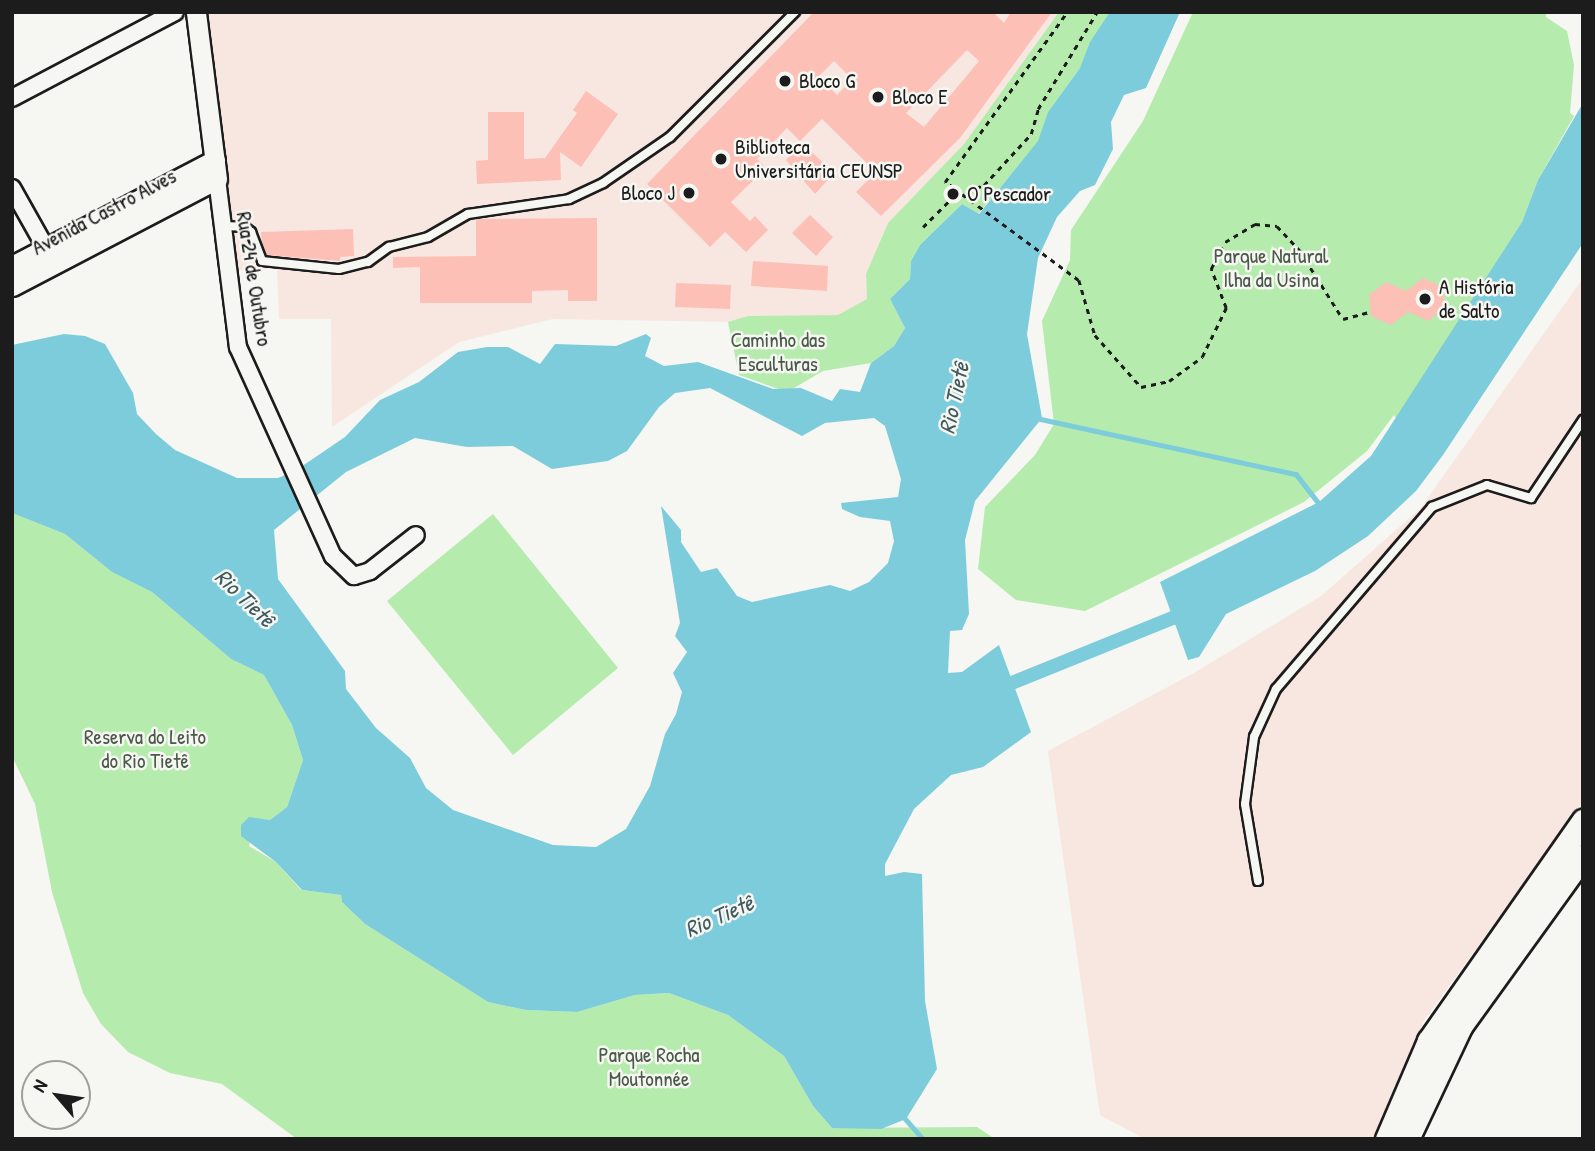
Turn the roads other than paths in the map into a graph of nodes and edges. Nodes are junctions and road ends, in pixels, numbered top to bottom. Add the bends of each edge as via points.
1 (175, 12) edge
2 (196, 12) edge
3 (795, 12) edge
4 (12, 98) edge
5 (216, 169) junction
6 (12, 188) edge
7 (222, 226) junction
8 (50, 256) junction
9 (12, 266) edge
10 (12, 286) edge
11 (1583, 420) edge
12 (416, 535) dead end
13 (1583, 821) edge
14 (1583, 856) edge
15 (1258, 881) dead end
16 (1387, 1139) edge
17 (1406, 1139) edge

1 - 4 street
2 - 5 street, Rua 24 de Outubro
3 - 7 lane via 670,137 603,183 569,199 468,214 428,237 389,247 368,262 339,269 262,261 251,232 245,227
5 - 7 street, Rua 24 de Outubro
5 - 8 street, Avenida Castro Alves
6 - 8 street
7 - 12 street, Rua 24 de Outubro via 238,347 333,556 355,576 370,571
8 - 9 street, Avenida Castro Alves
8 - 10 street, Avenida Castro Alves
11 - 15 lane via 1531,498 1487,485 1432,507 1276,689 1254,737 1244,804
13 - 16 main road via 1429,1041
14 - 17 main road via 1461,1025

